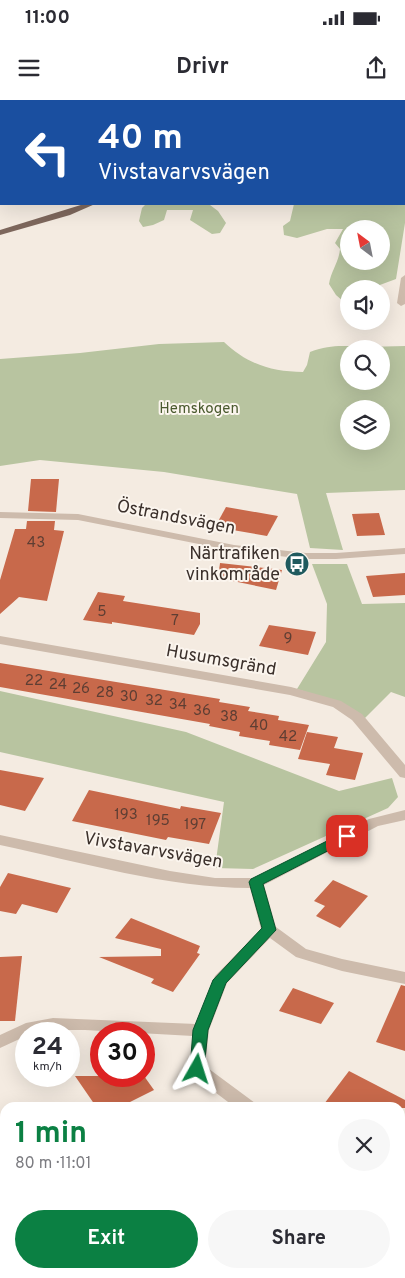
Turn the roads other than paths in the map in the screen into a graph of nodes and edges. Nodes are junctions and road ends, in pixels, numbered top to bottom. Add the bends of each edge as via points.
1 (71, 205) edge
2 (88, 205) edge
3 (0, 227) edge
4 (0, 233) edge
5 (405, 278) edge
6 (401, 303) dead end
7 (0, 516) edge
8 (405, 551) edge
9 (0, 640) edge
10 (405, 774) edge
11 (405, 815) edge
12 (0, 840) edge
13 (256, 882) junction
14 (270, 930) junction
15 (405, 978) edge
16 (200, 1030) junction
17 (0, 1042) edge
18 (241, 1102) edge

1 - 3 main road
2 - 4 main road
5 - 6 street
7 - 8 street, Östrandsvägen via 78,517 234,548 306,556
9 - 10 street, Husumsgränd via 291,691 337,704 357,717
11 - 13 street via 374,822
12 - 13 street, Vivstavarvsvägen via 215,883
13 - 14 street
14 - 15 street via 301,953
14 - 16 street via 220,980
16 - 17 street via 53,1024 26,1029
16 - 18 street via 197,1069

